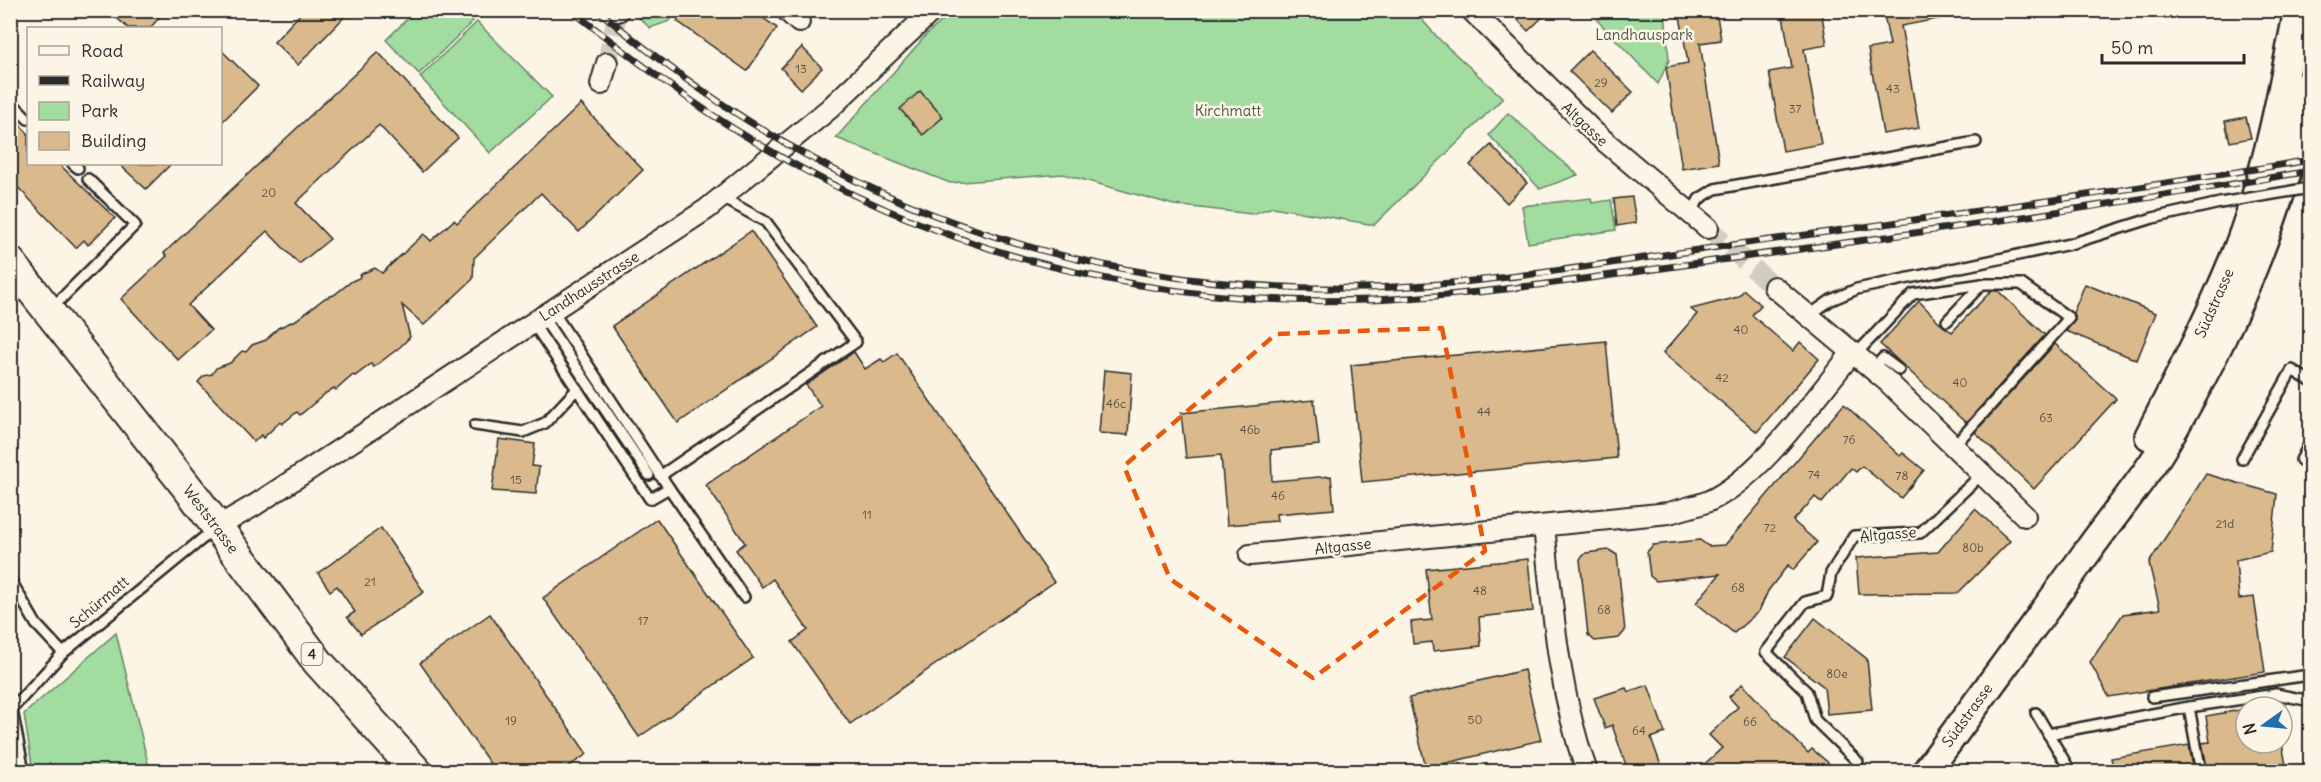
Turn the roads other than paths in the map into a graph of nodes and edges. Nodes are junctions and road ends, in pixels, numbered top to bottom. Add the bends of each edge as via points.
1 (933, 10) edge
2 (1471, 10) edge
3 (2292, 10) edge
4 (2298, 10) edge
5 (607, 63) tunnel mouth
6 (2286, 72) junction
7 (2310, 83) edge
8 (601, 84) dead end
9 (10, 101) edge
10 (27, 118) edge
11 (1976, 142) dead end
12 (88, 179) dead end
13 (2310, 188) edge
14 (723, 198) junction
15 (1691, 214) junction
16 (1708, 228) tunnel mouth
17 (10, 262) edge
18 (1982, 284) junction
19 (1774, 287) tunnel mouth
20 (49, 311) junction
21 (543, 316) junction
22 (1808, 316) junction
23 (1947, 321) dead end
24 (1855, 353) junction
25 (1873, 369) junction
26 (1899, 370) dead end
27 (2310, 381) edge
28 (577, 389) junction
29 (475, 425) dead end
30 (2310, 443) edge
31 (1954, 446) junction
32 (2242, 459) dead end
33 (2310, 466) edge
34 (1982, 474) junction
35 (649, 475) dead end
36 (660, 476) junction
37 (669, 488) junction
38 (2025, 516) dead end
39 (1544, 526) junction
40 (217, 527) junction
41 (1250, 555) dead end
42 (2073, 573) junction
43 (10, 579) edge
44 (744, 597) dead end
45 (63, 653) junction
46 (2310, 675) edge
47 (2152, 697) dead end
48 (2310, 702) edge
49 (2190, 707) junction
50 (11, 711) edge
51 (2036, 713) dead end
52 (2048, 734) junction
53 (1858, 762) dead end
54 (24, 771) edge
55 (417, 771) edge
56 (1587, 771) edge
57 (1926, 771) edge
58 (2071, 771) edge
59 (2201, 771) edge

1 - 14 street, Landhausstrasse via 829,109
2 - 15 street, Altgasse via 1595,133
3 - 6 main road
4 - 6 main road, Südstrasse
5 - 8 street
6 - 42 main road, Südstrasse via 2234,256 2183,371
7 - 42 main road, Südstrasse via 2274,210 2204,374 2158,454
9 - 10 lane
11 - 15 lane via 1716,189 1699,199
12 - 20 lane via 135,225
13 - 22 lane, bridge via 2220,203 2153,218 2061,247 1857,288
14 - 21 street, Landhausstrasse
14 - 36 lane via 766,222 856,342
15 - 16 street, Altgasse
17 - 20 main road, Weststrasse / 4
18 - 23 lane
18 - 24 lane via 1913,294
18 - 31 lane via 2021,284 2069,318
19 - 22 street
20 - 40 main road, Weststrasse / 4
21 - 28 lane
21 - 35 lane
21 - 36 lane
21 - 40 street, Landhausstrasse via 255,506
22 - 24 street
24 - 25 street
24 - 39 street, Altgasse via 1761,463 1709,501 1669,513
25 - 26 lane via 1883,358
25 - 31 street
27 - 32 lane via 2292,370
28 - 29 lane via 545,423 523,432
28 - 37 lane via 650,499
30 - 33 lane via 2301,460
31 - 34 street
34 - 38 street
34 - 53 lane, Altgasse via 1920,533 1854,536 1831,573 1827,596 1805,602 1766,652 1807,692 1815,720
36 - 37 lane
37 - 44 lane
39 - 41 street, Altgasse
39 - 56 street via 1558,659 1571,725
40 - 45 lane, Schürmatt
40 - 55 main road, Weststrasse / 4 via 318,662
42 - 57 main road, Südstrasse
43 - 45 lane via 36,624
45 - 50 lane, Schürmatt
46 - 47 lane
48 - 49 lane via 2276,694
49 - 52 lane
49 - 59 lane
50 - 54 lane
51 - 52 lane
52 - 58 lane

